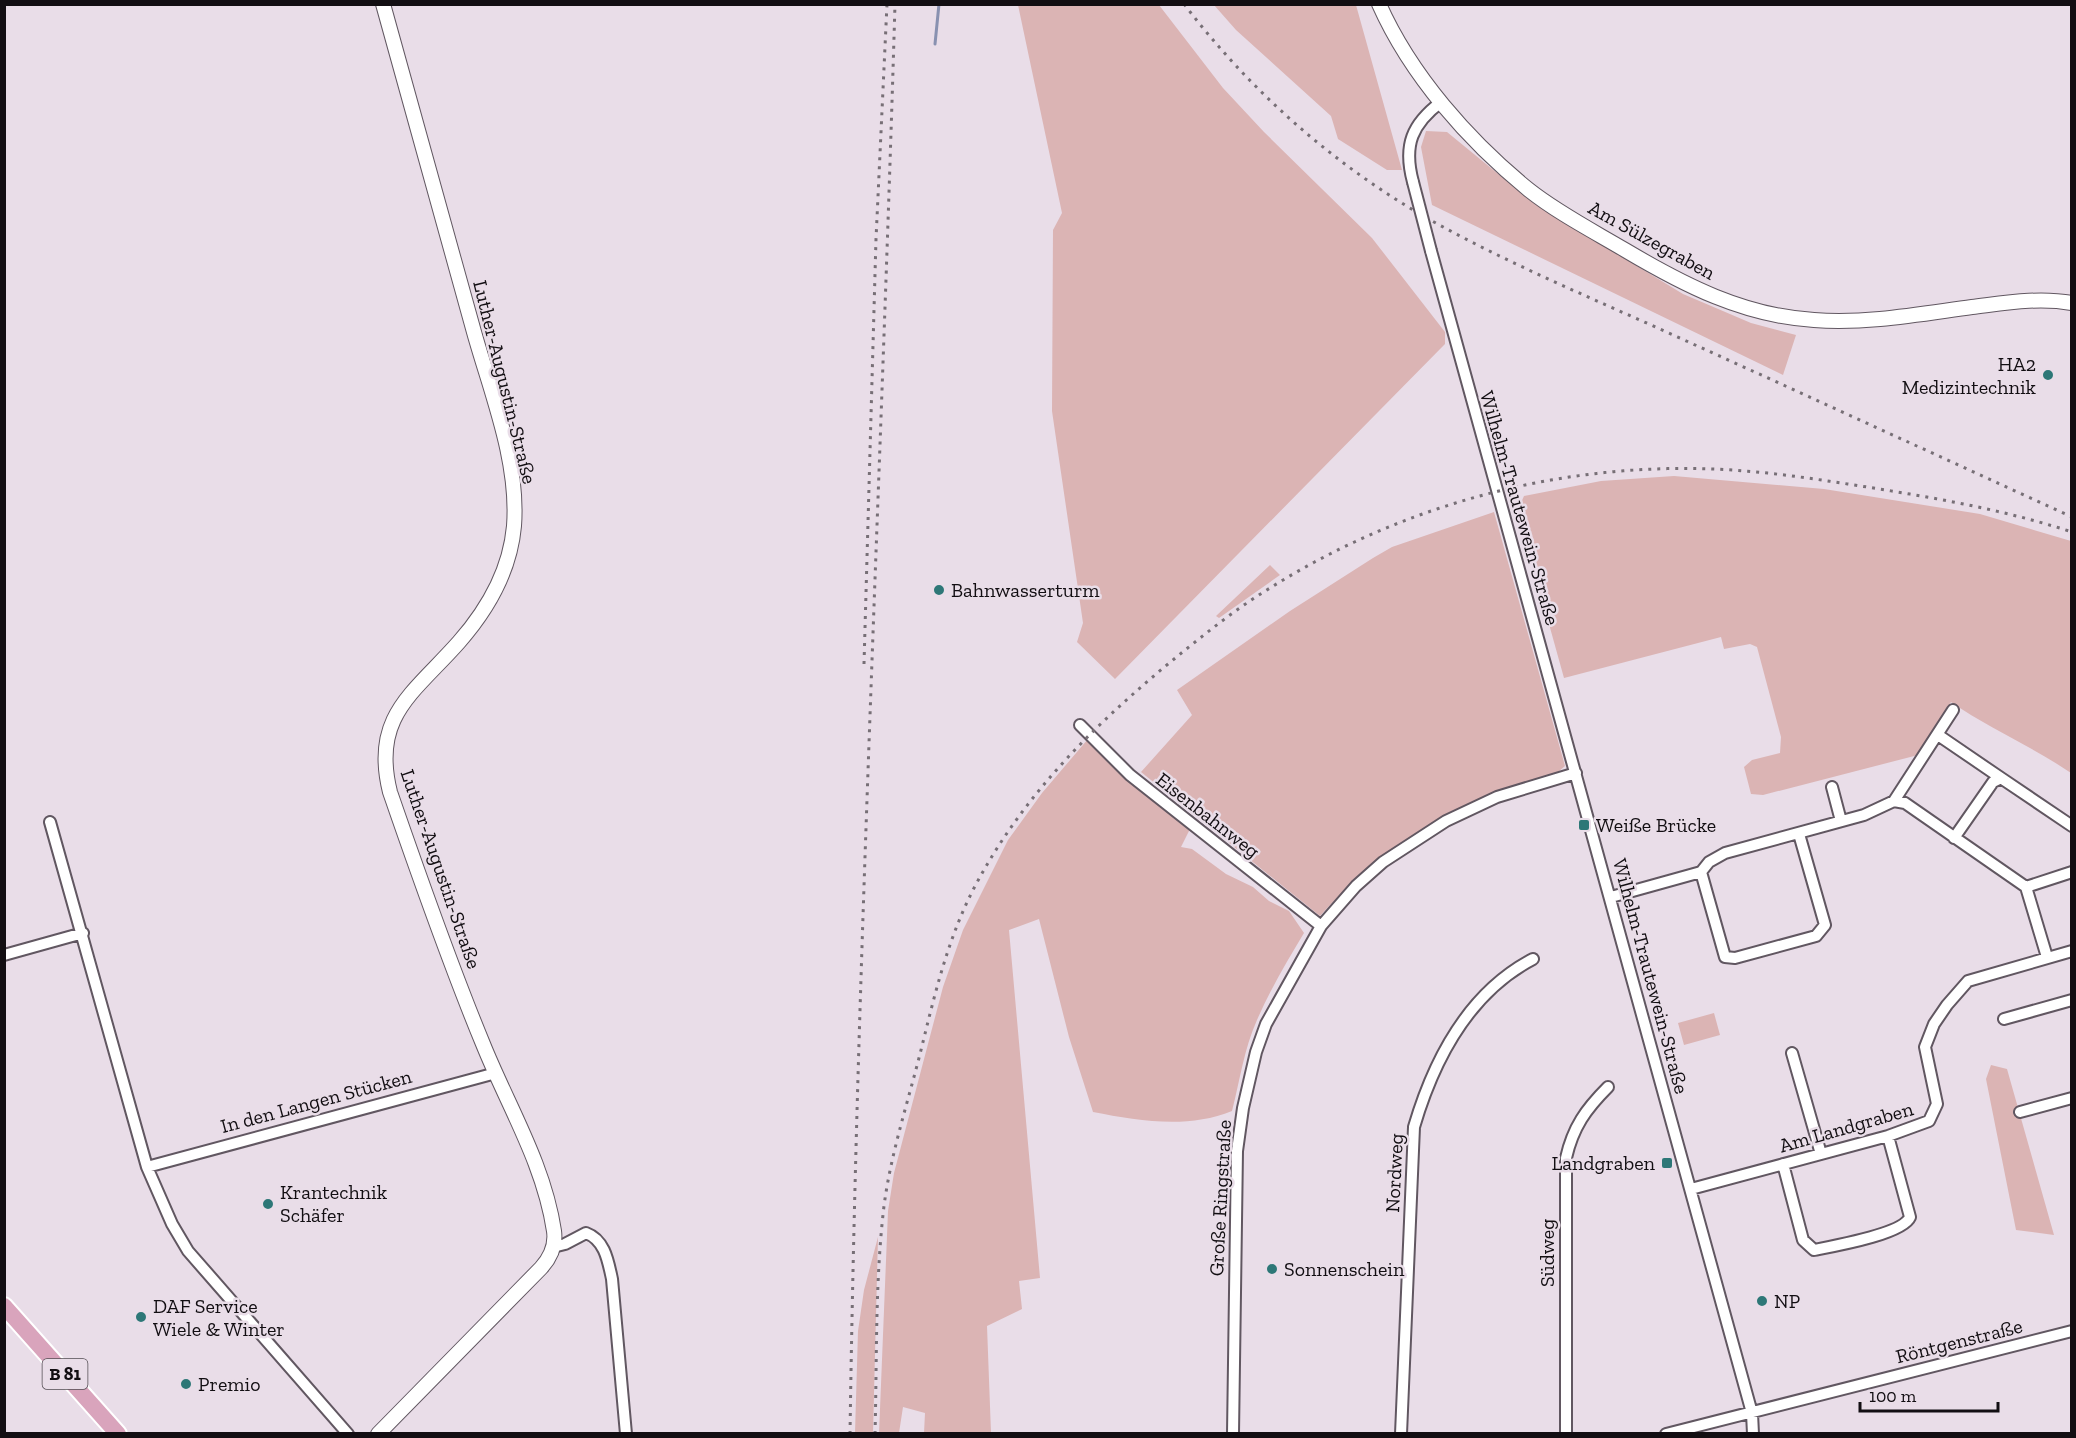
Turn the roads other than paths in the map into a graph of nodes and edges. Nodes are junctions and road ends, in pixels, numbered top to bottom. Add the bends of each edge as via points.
1 (383, 4) edge
2 (1379, 4) edge
3 (1442, 102) junction
4 (2072, 303) edge
5 (1953, 710) dead end
6 (1080, 725) dead end
7 (1938, 735) junction
8 (1576, 773) junction
9 (2001, 778) junction
10 (1832, 787) dead end
11 (1894, 801) junction
12 (1841, 821) junction
13 (50, 822) dead end
14 (2072, 826) edge
15 (1799, 834) junction
16 (1954, 838) junction
17 (1701, 872) junction
18 (2072, 872) edge
19 (2026, 887) junction
20 (1611, 897) junction
21 (1321, 926) junction
22 (83, 933) junction
23 (2072, 951) edge
24 (4, 955) edge
25 (2047, 957) junction
26 (1533, 959) dead end
27 (2072, 1000) edge
28 (2004, 1019) dead end
29 (1792, 1053) dead end
30 (496, 1073) junction
31 (1608, 1087) dead end
32 (2072, 1098) edge
33 (2020, 1112) dead end
34 (1888, 1136) junction
35 (1821, 1154) junction
36 (1783, 1164) junction
37 (147, 1167) junction
38 (1691, 1189) junction
39 (553, 1247) junction
40 (8, 1310) edge
41 (2072, 1331) edge
42 (1752, 1413) junction
43 (118, 1434) edge
44 (348, 1434) edge
45 (378, 1434) edge
46 (626, 1434) edge
47 (1233, 1434) edge
48 (1401, 1434) edge
49 (1566, 1434) edge
50 (1666, 1434) edge
51 (1753, 1434) edge

1 - 30 street, Luther-Augustin-Straße via 503,436 514,510 509,555 492,598 459,642 403,702 390,728 384,763 398,816
2 - 3 street, Am Sülzegraben via 1405,52
3 - 4 street, Am Sülzegraben via 1491,156 1548,203 1670,276 1741,307 1787,317 1842,321 2012,302
3 - 8 street, Wilhelm-Trautewein-Straße, bridge via 1421,118 1413,135 1409,163 1497,497
5 - 7 street
6 - 21 street, Eisenbahnweg via 1130,776
7 - 9 street
7 - 11 street
8 - 20 street, Wilhelm-Trautewein-Straße
8 - 21 street, Große Ringstraße via 1497,797 1427,832 1383,862
9 - 14 street
9 - 16 street via 1993,782
10 - 12 street
11 - 12 street
11 - 16 street via 1905,804
12 - 15 street
13 - 22 street
15 - 17 street via 1725,853
15 - 17 street via 1825,925 1816,936 1735,958 1725,957
16 - 19 street
17 - 20 street
18 - 19 street
19 - 25 street
20 - 38 street, Wilhelm-Trautewein-Straße
21 - 47 street, Große Ringstraße via 1266,1024 1243,1108 1237,1151 1234,1246
22 - 24 street
22 - 37 street
23 - 25 street, Am Landgraben
25 - 34 street, Am Landgraben via 1968,981 1934,1024 1925,1047 1936,1111 1924,1124
26 - 48 street, Nordweg via 1486,993 1460,1026 1426,1086 1414,1126
27 - 28 street
29 - 35 street
30 - 37 street, In den Langen Stücken
30 - 39 street, Luther-Augustin-Straße via 537,1169 553,1225
31 - 49 street, Südweg via 1580,1118 1566,1158
32 - 33 street
34 - 35 street, Am Landgraben
34 - 36 street via 1910,1217 1903,1226 1869,1236 1814,1250 1806,1246
35 - 36 street, Am Landgraben
36 - 38 street, Am Landgraben
37 - 44 street via 188,1251
38 - 42 street, Wilhelm-Trautewein-Straße
39 - 45 street via 541,1268
39 - 46 street via 586,1233 602,1245 612,1279
40 - 43 main road, B 81
41 - 42 street, Röntgenstraße
42 - 50 street, Röntgenstraße
42 - 51 street, Wilhelm-Trautewein-Straße

